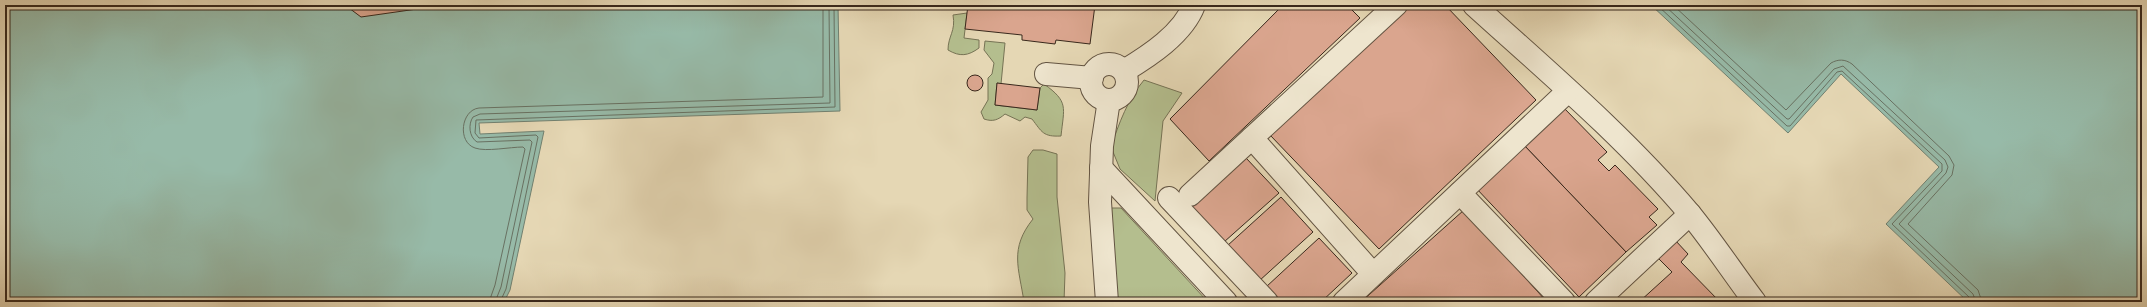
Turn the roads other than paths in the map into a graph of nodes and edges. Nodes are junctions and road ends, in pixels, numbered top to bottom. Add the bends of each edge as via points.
1 (1194, 5) edge
2 (1396, 5) edge
3 (1474, 5) edge
4 (1124, 72) junction
5 (1046, 74) dead end
6 (1092, 78) junction
7 (1568, 91) junction
8 (1109, 100) junction
9 (1252, 138) junction
10 (1101, 168) junction
11 (1460, 193) junction
12 (1190, 195) dead end
13 (1169, 198) dead end
14 (1690, 214) junction
15 (1373, 274) junction
16 (1107, 302) edge
17 (1226, 302) edge
18 (1267, 302) edge
19 (1344, 302) edge
20 (1564, 302) edge
21 (1596, 302) edge
22 (1755, 302) edge

1 - 4 lane via 1179,27 1162,44
2 - 9 lane
3 - 7 lane
4 - 6 lane via 1116,66 1104,65
4 - 8 lane via 1127,84 1123,94
5 - 6 lane
6 - 8 lane via 1095,93
7 - 11 lane
7 - 14 lane via 1604,123
8 - 10 lane
9 - 12 lane
9 - 15 lane
10 - 16 lane via 1100,202
10 - 17 lane
11 - 15 lane
11 - 20 lane
13 - 18 lane
14 - 21 lane
14 - 22 lane
15 - 19 lane

